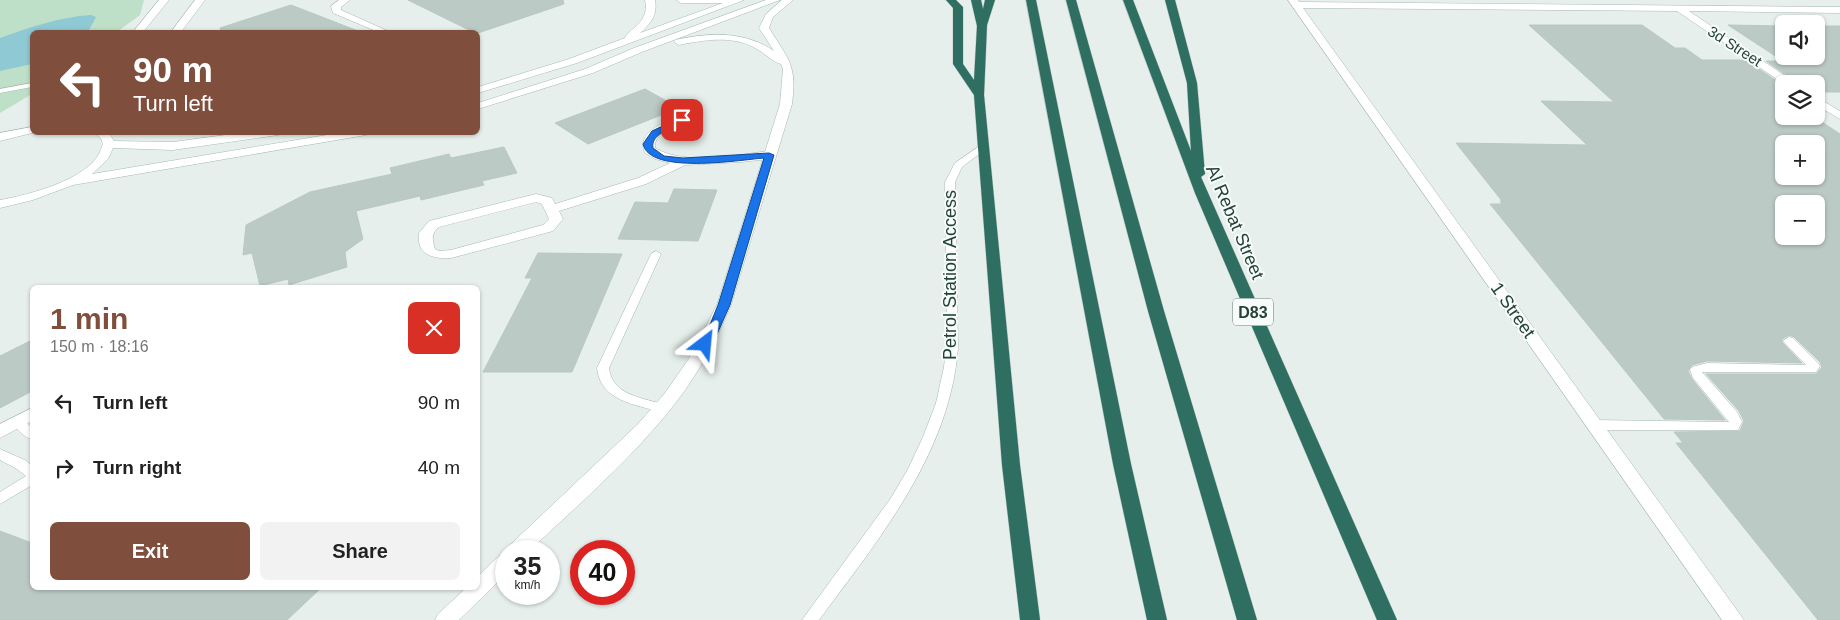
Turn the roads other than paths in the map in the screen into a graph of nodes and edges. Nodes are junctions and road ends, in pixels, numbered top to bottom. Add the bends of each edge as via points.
1 (164, 0) edge
2 (200, 0) edge
3 (344, 0) edge
4 (650, 0) edge
5 (681, 0) edge
6 (724, 0) edge
7 (739, 0) edge
8 (775, 0) edge
9 (788, 0) edge
10 (951, 0) edge
11 (976, 0) edge
12 (990, 0) edge
13 (1032, 0) edge
14 (1071, 0) edge
15 (1128, 0) edge
16 (1170, 0) edge
17 (1294, 3) edge
18 (1678, 8) junction
19 (1840, 10) edge
20 (982, 26) junction
21 (140, 30) edge
22 (178, 30) edge
23 (380, 30) edge
24 (623, 43) junction
25 (638, 50) junction
26 (789, 66) junction
27 (1778, 75) edge
28 (30, 85) edge
29 (480, 89) edge
30 (0, 91) edge
31 (979, 95) junction
32 (480, 105) edge
33 (1825, 106) edge
34 (1840, 116) edge
35 (682, 120) dead end
36 (30, 124) edge
37 (30, 130) edge
38 (104, 135) edge
39 (256, 135) edge
40 (350, 135) edge
41 (2, 136) edge
42 (109, 144) junction
43 (984, 146) junction
44 (769, 155) junction
45 (683, 161) junction
46 (68, 182) junction
47 (1201, 193) junction
48 (1, 205) edge
49 (551, 209) junction
50 (656, 254) dead end
51 (1789, 341) dead end
52 (662, 408) junction
53 (26, 418) edge
54 (1594, 425) junction
55 (0, 432) edge
56 (0, 454) edge
57 (30, 472) edge
58 (30, 479) edge
59 (0, 499) edge
60 (528, 540) edge
61 (495, 573) edge
62 (480, 587) edge
63 (477, 590) edge
64 (446, 620) edge
65 (810, 620) edge
66 (1030, 620) edge
67 (1157, 620) edge
68 (1247, 620) edge
69 (1387, 620) edge
70 (1734, 620) edge

1 - 21 street
2 - 22 street
3 - 23 street via 336,6 336,11
4 - 24 street via 650,16
5 - 6 street
7 - 24 street
8 - 25 street
9 - 26 street via 769,16 764,28
10 - 31 highway via 958,7 958,64
11 - 20 highway
12 - 20 highway
13 - 67 highway via 1118,445
14 - 68 highway via 1196,455
15 - 47 highway, Al Rebat Street / D83
16 - 47 highway via 1192,83
17 - 18 street
17 - 54 street, 1 Street
18 - 19 street
18 - 27 street, 3d Street
20 - 31 highway
24 - 29 street
25 - 26 street via 707,37 734,39 754,43
25 - 32 street via 552,84
26 - 44 street via 786,104
28 - 30 lane
31 - 43 highway
33 - 34 street
35 - 45 street via 655,133 648,144 649,150 662,158
36 - 41 street
37 - 41 street
38 - 42 street
39 - 42 street via 173,146
40 - 46 street
42 - 46 street via 95,166
43 - 65 lane, Petrol Station Access via 958,166 951,177 952,343 945,393 936,420 910,478 892,508
43 - 66 highway via 1011,465
44 - 45 street
44 - 52 street via 724,305 712,332
45 - 49 street via 642,181
46 - 48 street
47 - 69 highway, Al Rebat Street / D83
49 - 49 street via 556,219 548,228 451,254 432,254 424,236 429,228 441,221 530,199 545,199
50 - 52 lane via 603,368 603,375 604,382 615,392
51 - 54 lane via 1814,366 1812,369 1707,367 1696,370 1736,422 1733,427
52 - 60 street
53 - 55 street
54 - 70 street, 1 Street
56 - 57 lane
58 - 59 lane
61 - 62 street
63 - 64 street

